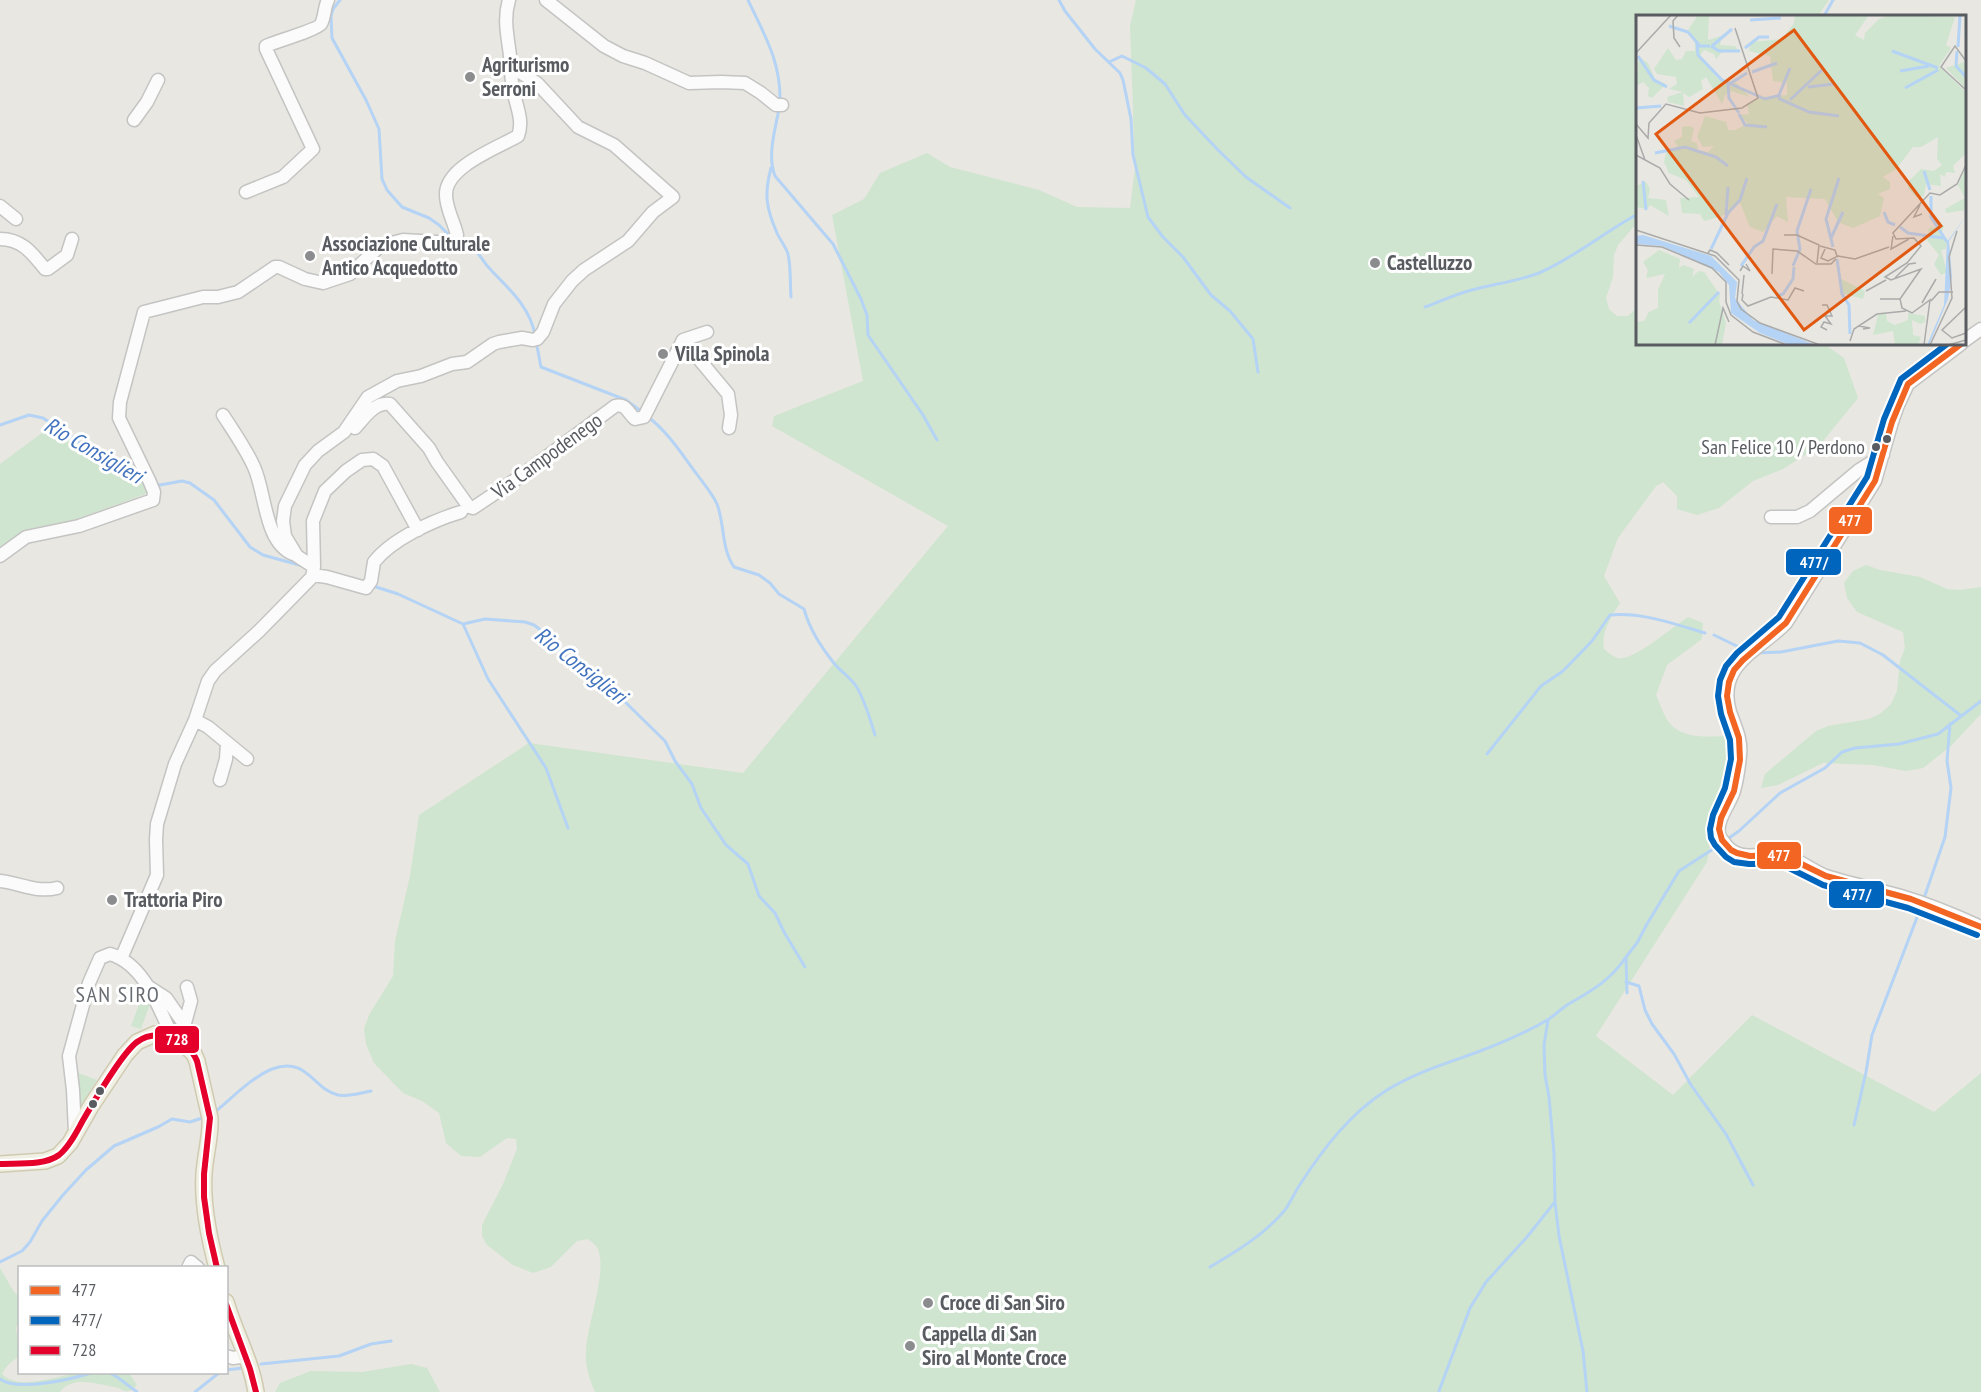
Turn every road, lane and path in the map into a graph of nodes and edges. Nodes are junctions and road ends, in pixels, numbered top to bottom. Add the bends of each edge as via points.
1 (328, 0) edge
2 (509, 0) edge
3 (546, 0) edge
4 (510, 66) junction
5 (158, 80) dead end
6 (779, 105) dead end
7 (134, 120) dead end
8 (246, 192) dead end
9 (0, 206) edge
10 (16, 219) dead end
11 (0, 239) edge
12 (72, 239) dead end
13 (1981, 329) edge
14 (707, 332) dead end
15 (683, 340) junction
16 (1966, 340) edge
17 (1959, 345) edge
18 (224, 415) dead end
19 (729, 428) dead end
20 (1883, 455) junction
21 (461, 512) dead end
22 (1771, 517) dead end
23 (418, 530) junction
24 (0, 556) edge
25 (297, 556) junction
26 (313, 568) junction
27 (195, 720) junction
28 (226, 743) junction
29 (247, 759) dead end
30 (220, 780) dead end
31 (0, 881) edge
32 (57, 888) dead end
33 (1981, 927) edge
34 (120, 957) junction
35 (147, 986) junction
36 (188, 987) dead end
37 (172, 1036) junction
38 (75, 1132) junction
39 (0, 1164) edge
40 (216, 1266) edge
41 (228, 1309) edge
42 (247, 1356) junction
43 (228, 1357) edge
44 (256, 1392) edge

1 - 8 street via 317,28 266,46 313,148 284,177
2 - 4 street via 505,24
3 - 6 street via 604,46 623,56 689,83 745,83
4 - 24 street via 521,123 519,133 466,165 448,181 446,199 457,232 455,241 403,240 380,246 350,274 323,283 274,267 238,292 144,312 119,418 154,497 150,502 79,526 26,537
4 - 25 street via 537,83 578,127 614,145 673,197 653,212 628,241 572,281 535,337 499,342 467,362 397,381 368,397 344,432 310,458 290,495 284,529
5 - 7 street
9 - 10 street
11 - 12 street via 26,246 48,270 68,255
13 - 16 street
14 - 15 street
15 - 19 street via 728,394
15 - 26 street, Via Campodenego via 646,415 639,420 624,407 615,406 476,507 469,507 429,448 397,410 382,403 315,463 292,504 288,520 292,539
17 - 20 street via 1908,384
18 - 25 street via 255,469 275,538
20 - 22 street via 1810,512 1797,517
20 - 33 street via 1875,481 1786,623 1736,667 1727,690 1741,753 1734,792 1719,825 1719,835 1728,848 1743,856 1784,855 1816,872 1922,904
21 - 23 street
23 - 26 street via 376,559 370,584 364,589
23 - 26 street via 382,466 365,459 328,487 321,499 313,521
25 - 26 street
26 - 27 street via 260,631 211,675
27 - 28 street
27 - 34 street via 175,764 157,824 155,882
28 - 29 street
28 - 30 street
31 - 32 street via 32,890
34 - 35 street
34 - 38 street via 104,955 96,964 69,1056
35 - 36 street via 166,998 185,1023 191,1001
35 - 37 street
37 - 38 main road via 155,1034 132,1046
37 - 40 main road via 194,1054 210,1118 203,1178
38 - 39 main road via 58,1156 45,1161
41 - 42 main road
42 - 43 street
42 - 44 main road

